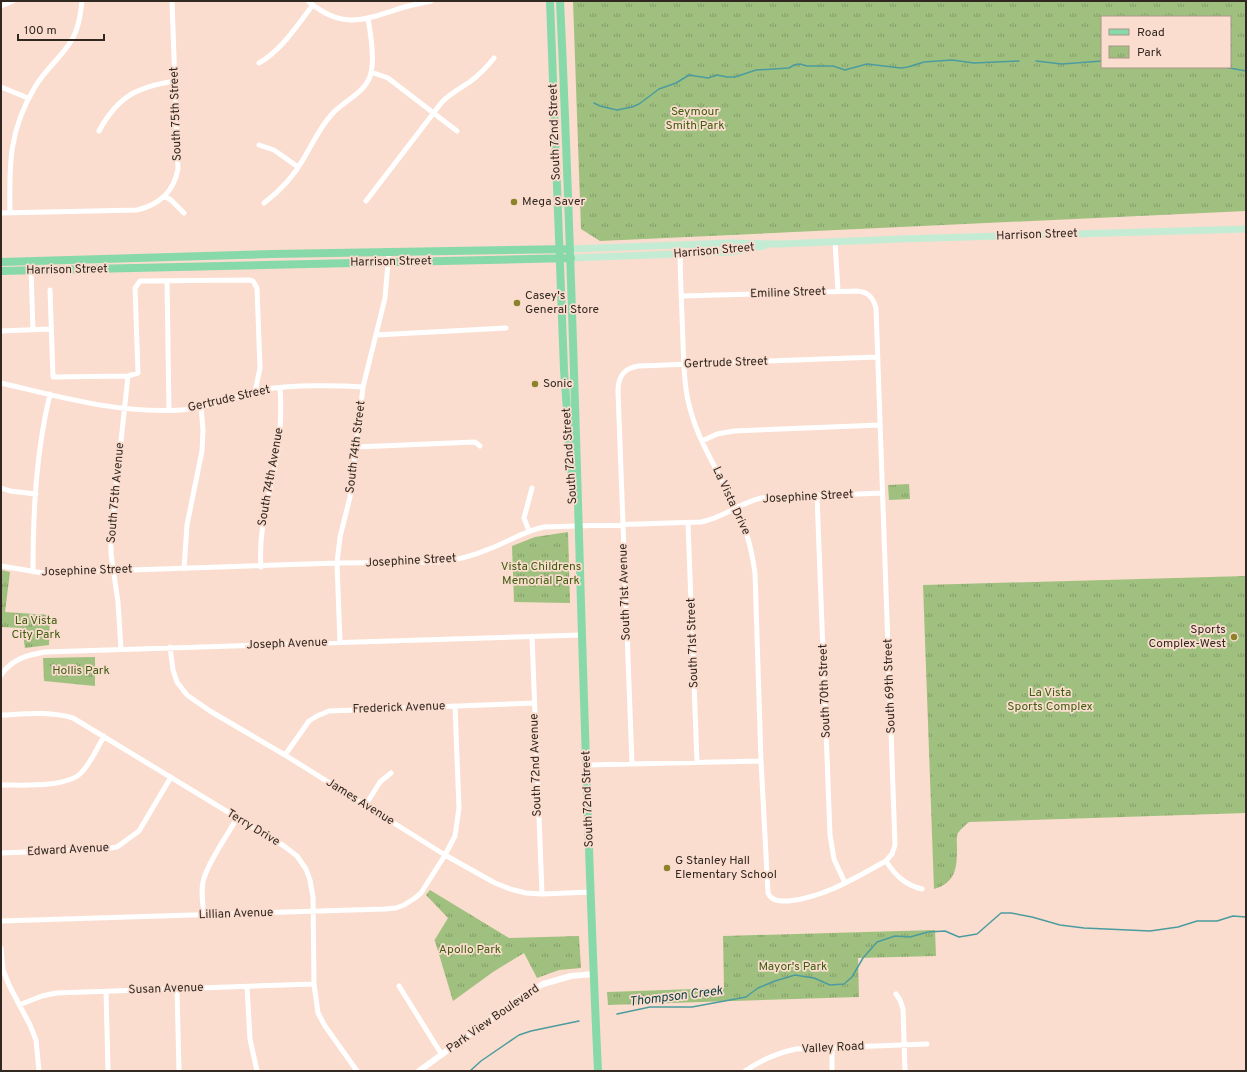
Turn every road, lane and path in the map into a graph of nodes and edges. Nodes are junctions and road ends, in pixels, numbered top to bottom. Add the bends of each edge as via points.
1 (13, 1) edge
2 (82, 1) edge
3 (172, 1) edge
4 (308, 1) edge
5 (400, 1) edge
6 (431, 1) edge
7 (550, 1) edge
8 (560, 1) edge
9 (313, 5) junction
10 (1, 6) edge
11 (401, 8) junction
12 (368, 18) junction
13 (494, 58) dead end
14 (259, 63) dead end
15 (371, 72) junction
16 (175, 82) junction
17 (1, 87) edge
18 (28, 98) junction
19 (434, 113) junction
20 (99, 131) dead end
21 (457, 131) dead end
22 (259, 145) dead end
23 (298, 167) junction
24 (164, 196) junction
25 (366, 201) dead end
26 (264, 203) dead end
27 (1, 213) edge
28 (10, 213) junction
29 (184, 213) dead end
30 (1246, 229) edge
31 (835, 241) junction
32 (780, 244) junction
33 (680, 245) junction
34 (560, 249) junction
35 (570, 249) junction
36 (389, 252) junction
37 (680, 254) junction
38 (560, 258) junction
39 (571, 258) junction
40 (1, 262) edge
41 (388, 262) junction
42 (31, 270) junction
43 (1, 271) edge
44 (166, 281) junction
45 (50, 290) dead end
46 (838, 291) junction
47 (681, 296) junction
48 (876, 318) joint
49 (506, 328) dead end
50 (51, 329) junction
51 (33, 330) junction
52 (1, 331) edge
53 (376, 334) junction
54 (877, 357) junction
55 (684, 365) junction
56 (128, 376) junction
57 (1, 382) edge
58 (363, 387) junction
59 (280, 388) junction
60 (255, 392) junction
61 (50, 394) junction
62 (201, 406) junction
63 (124, 408) junction
64 (169, 410) junction
65 (620, 419) joint
66 (880, 425) junction
67 (702, 441) junction
68 (480, 446) dead end
69 (356, 447) junction
70 (1, 488) edge
71 (532, 488) dead end
72 (882, 493) junction
73 (36, 494) junction
74 (818, 496) junction
75 (736, 508) junction
76 (688, 523) junction
77 (623, 525) junction
78 (578, 526) junction
79 (529, 531) junction
80 (337, 563) junction
81 (1, 566) edge
82 (260, 567) junction
83 (184, 569) junction
84 (113, 570) junction
85 (33, 572) junction
86 (581, 635) junction
87 (532, 636) junction
88 (340, 643) junction
89 (170, 648) junction
90 (122, 649) junction
91 (1, 675) edge
92 (534, 703) junction
93 (455, 706) junction
94 (1, 715) edge
95 (104, 736) junction
96 (285, 755) junction
97 (761, 761) junction
98 (697, 762) junction
99 (632, 764) junction
100 (586, 765) junction
101 (391, 773) dead end
102 (171, 777) junction
103 (1, 785) edge
104 (365, 806) junction
105 (237, 818) junction
106 (1, 853) edge
107 (445, 854) junction
108 (886, 861) junction
109 (844, 884) junction
110 (922, 889) dead end
111 (591, 892) junction
112 (542, 894) junction
113 (313, 911) junction
114 (204, 915) junction
115 (1, 921) edge
116 (1, 948) edge
117 (594, 974) junction
118 (314, 984) junction
119 (399, 986) dead end
120 (247, 987) junction
121 (177, 989) junction
122 (106, 991) junction
123 (896, 994) dead end
124 (19, 1005) junction
125 (926, 1044) dead end
126 (904, 1045) junction
127 (832, 1047) junction
128 (442, 1055) junction
129 (39, 1071) edge
130 (108, 1071) edge
131 (179, 1071) edge
132 (257, 1071) edge
133 (357, 1071) edge
134 (419, 1071) edge
135 (598, 1071) edge
136 (745, 1071) edge
137 (832, 1071) edge
138 (905, 1071) edge

1 - 10 street
2 - 18 street via 80,20 74,36 41,77
3 - 16 street, South 75th Street
4 - 9 street
5 - 11 street
6 - 11 street
7 - 34 main road, South 72nd Street
8 - 35 main road, South 72nd Street
9 - 12 street via 339,18
9 - 14 street via 276,50
11 - 12 street
12 - 15 street via 373,61
13 - 19 street via 476,78 448,96
15 - 19 street via 388,78
15 - 23 street via 363,88 323,124
16 - 20 street via 149,86 128,96 111,110
16 - 24 street, South 75th Street via 178,169 174,184
17 - 18 street
18 - 28 street via 11,149
19 - 21 street
19 - 25 street
22 - 23 street via 274,150
23 - 26 street via 283,186
24 - 28 street via 151,205 137,210
24 - 29 street
27 - 28 street
30 - 31 main road, Harrison Street
31 - 32 main road, Harrison Street
31 - 46 street
32 - 33 main road, Harrison Street
32 - 37 main road, Harrison Street via 731,252
33 - 35 main road, Harrison Street
33 - 37 street, La Vista Drive
34 - 35 main road, Harrison Street
34 - 36 main road, Harrison Street
34 - 38 main road, South 72nd Street
35 - 39 main road, South 72nd Street
36 - 40 main road, Harrison Street
36 - 41 street, South 74th Street
37 - 39 main road, Harrison Street
37 - 47 street, La Vista Drive
38 - 39 main road, Harrison Street
38 - 41 main road, Harrison Street
38 - 78 main road, South 72nd Street via 564,370 574,510
39 - 78 main road, South 72nd Street
41 - 42 main road, Harrison Street
41 - 53 street, South 74th Street via 385,298
42 - 43 main road, Harrison Street
42 - 51 street
44 - 56 street via 140,281 135,288 138,373
44 - 60 street via 253,281 257,288 260,368
44 - 64 street
45 - 50 street
46 - 47 street, Emiline Street
46 - 48 street, Emiline Street via 867,294 874,302
47 - 55 street, La Vista Drive
48 - 54 street, South 69th Street
49 - 53 street
50 - 51 street
50 - 56 street via 53,377
51 - 52 street
53 - 58 street, South 74th Street
54 - 55 street, Gertrude Street
54 - 66 street, South 69th Street
55 - 65 street, Gertrude Street via 635,367 623,372 618,384
55 - 67 street, La Vista Drive via 688,401
56 - 63 street, South 75th Avenue
57 - 61 street, Gertrude Street
58 - 59 street, Gertrude Street
58 - 69 street, South 74th Street
59 - 60 street, Gertrude Street
59 - 82 street, South 74th Avenue via 280,430 262,525
60 - 62 street, Gertrude Street
61 - 63 street, Gertrude Street via 106,407
61 - 73 street via 38,461
62 - 64 street, Gertrude Street
62 - 83 street via 202,451 187,525
63 - 64 street, Gertrude Street via 146,411
63 - 84 street, South 75th Avenue via 111,534
65 - 77 street, South 71st Avenue
66 - 67 street via 734,431 717,434
66 - 72 street, South 69th Street
67 - 75 street, La Vista Drive
68 - 69 street via 475,442
69 - 80 street, South 74th Street via 350,497 340,537
70 - 73 street
71 - 79 street via 524,518
72 - 74 street, Josephine Street
72 - 108 street, South 69th Street via 896,837 894,851
73 - 85 street
74 - 75 street, Josephine Street via 767,497
74 - 109 street, South 70th Street via 831,841 836,865
75 - 76 street, Josephine Street via 711,520
75 - 97 street, La Vista Drive via 748,537 755,572
76 - 77 street, Josephine Street
76 - 98 street, South 71st Street
77 - 78 street, Josephine Street
77 - 99 street, South 71st Avenue
78 - 79 street, Josephine Street
78 - 86 main road, South 72nd Street
79 - 80 street, Josephine Street via 473,556 454,560
80 - 82 street, Josephine Street
80 - 88 street, South 74th Street
81 - 85 street, Josephine Street
82 - 83 street, Josephine Street
83 - 84 street, Josephine Street
84 - 85 street, Josephine Street
84 - 90 street, South 75th Avenue
86 - 87 street, Joseph Avenue
86 - 100 main road, South 72nd Street
87 - 88 street, Joseph Avenue
87 - 92 street, South 72nd Avenue
88 - 89 street, Joseph Avenue
89 - 90 street, Joseph Avenue
89 - 96 street, James Avenue via 177,682 187,694 210,711
90 - 91 street, Joseph Avenue via 27,655 9,666
92 - 93 street, Frederick Avenue
92 - 112 street, South 72nd Avenue
93 - 96 street, Frederick Avenue via 329,710 309,722
93 - 107 street, Lillian Avenue via 459,808 455,836
94 - 95 street, Terry Drive via 60,714 73,718
95 - 102 street, Terry Drive
95 - 103 street via 75,778 64,783
96 - 104 street, James Avenue
97 - 98 street
97 - 109 street, La Vista Drive via 769,896 780,901 803,899
98 - 99 street
99 - 100 street
100 - 111 main road, South 72nd Street
101 - 104 street via 380,782
102 - 105 street, Terry Drive
102 - 106 street, Edward Avenue via 139,831 117,847
104 - 107 street, James Avenue
105 - 113 street, Terry Drive via 297,856 310,880
105 - 114 street via 203,879
107 - 112 street, James Avenue via 510,889
107 - 113 street, Lillian Avenue via 423,890 404,905 385,909
108 - 109 street
108 - 110 street via 905,883
111 - 112 street, James Avenue
111 - 117 main road, South 72nd Street
113 - 114 street, Lillian Avenue
113 - 118 street, Terry Drive
114 - 115 street, Lillian Avenue
116 - 124 street via 3,970
117 - 128 street, Park View Boulevard via 571,976 544,984 522,996
117 - 135 main road, South 72nd Street
118 - 120 street, Susan Avenue
118 - 133 street, Terry Drive via 318,1013
119 - 128 street
120 - 121 street, Susan Avenue
120 - 132 street via 250,1039
121 - 122 street, Susan Avenue
121 - 131 street
122 - 124 street, Susan Avenue via 56,992
122 - 130 street
123 - 126 street via 903,1009
124 - 129 street via 36,1040
125 - 126 street, Valley Road
126 - 127 street, Valley Road
126 - 138 street
127 - 136 street, Valley Road via 783,1052 767,1057
127 - 137 street
128 - 134 street, Park View Boulevard

